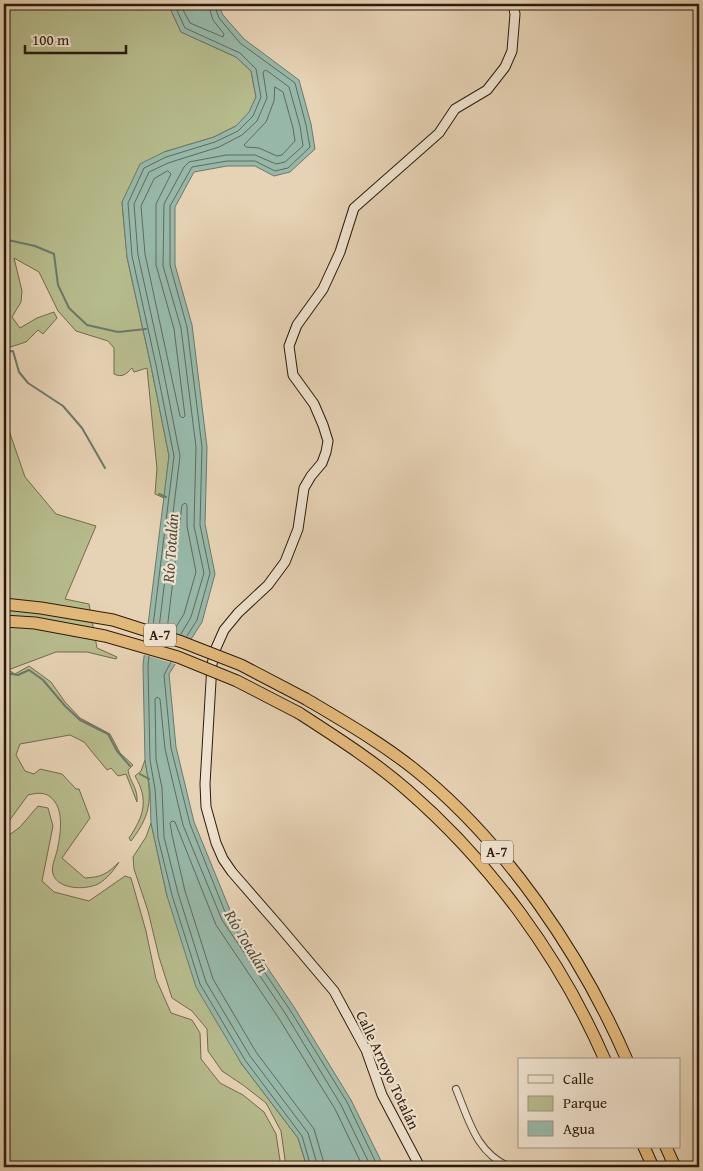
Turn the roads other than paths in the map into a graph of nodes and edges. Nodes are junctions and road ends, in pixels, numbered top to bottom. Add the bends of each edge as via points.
1 (513, 4) edge
2 (4, 604) edge
3 (4, 621) edge
4 (605, 1058) edge
5 (626, 1058) edge
6 (456, 1089) dead end
7 (644, 1148) edge
8 (666, 1148) edge
9 (420, 1167) edge
10 (510, 1167) edge
11 (653, 1167) edge
12 (675, 1167) edge

1 - 9 street, Calle Arroyo Totalán via 512,51 505,67 487,90 455,109 439,133 354,208 340,252 323,289 297,325 289,346 293,375 314,404 323,424 328,441 326,452 304,488 298,529 285,562 268,585 224,630 212,664 205,784 206,807 216,843 223,859 247,891 334,991 366,1050 382,1095
2 - 5 highway, A-7, bridge via 113,620 182,642 241,665 361,731 414,770 455,807 539,904 582,968
3 - 4 highway, A-7, bridge via 35,623 105,636 178,657 238,680 299,713 354,749 406,789 446,826 529,922 564,978
6 - 10 street via 484,1149
7 - 11 highway
8 - 12 highway

